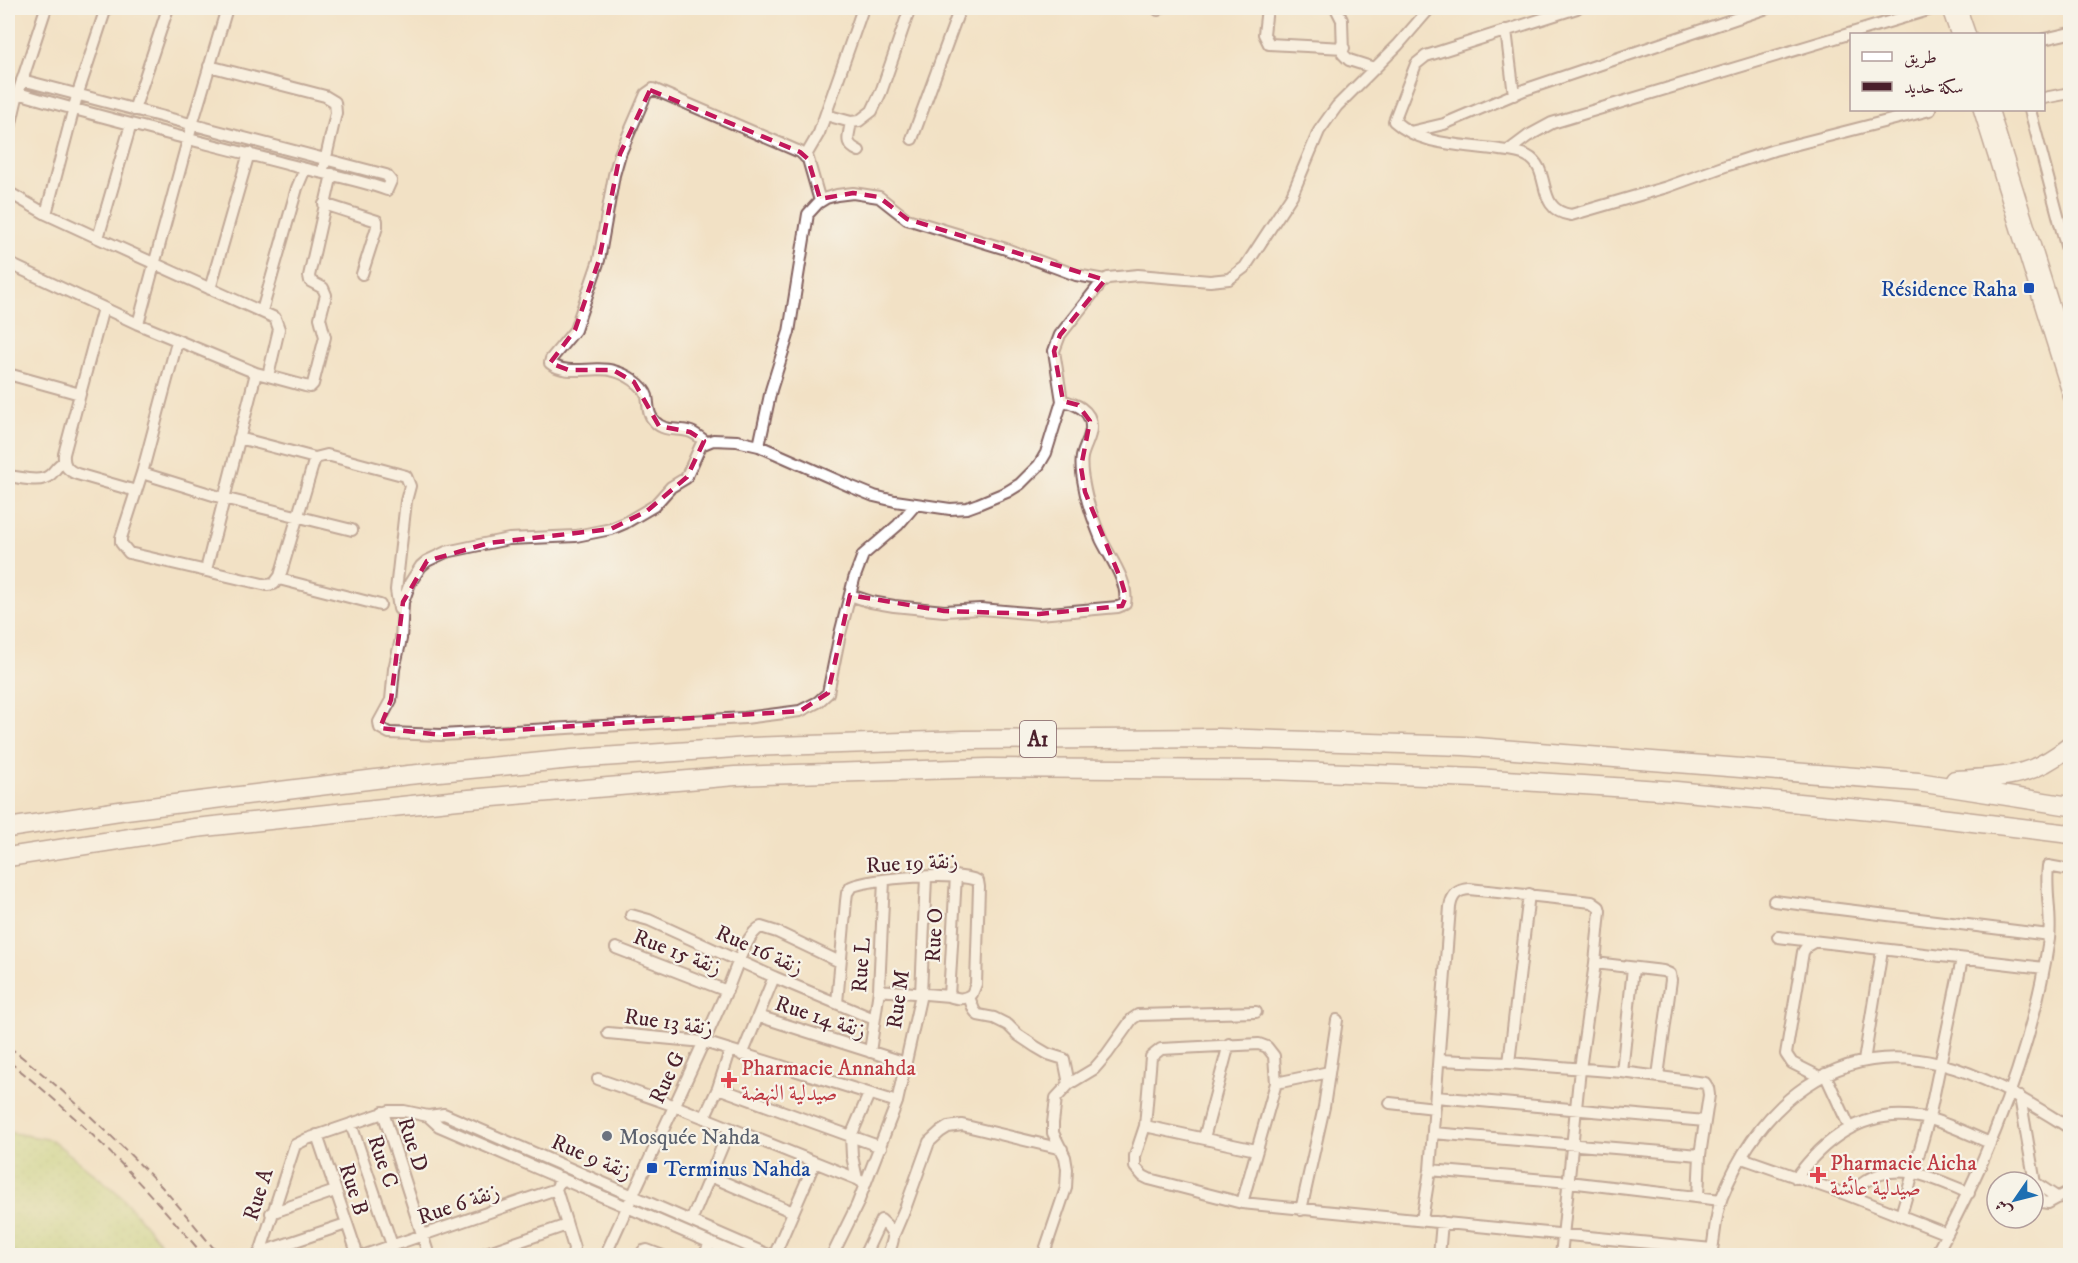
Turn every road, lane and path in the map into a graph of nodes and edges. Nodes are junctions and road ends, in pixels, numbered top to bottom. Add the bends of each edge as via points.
1 (46, 8) edge
2 (106, 8) edge
3 (168, 8) edge
4 (227, 8) edge
5 (863, 8) edge
6 (910, 8) edge
7 (960, 8) edge
8 (1267, 8) edge
9 (1336, 8) edge
10 (1430, 8) edge
11 (1577, 8) edge
12 (1767, 8) edge
13 (1935, 8) edge
14 (1948, 8) edge
15 (1960, 8) edge
16 (1739, 12) edge
17 (1506, 30) junction
18 (1852, 33) edge
19 (1957, 33) edge
20 (1969, 33) edge
21 (2070, 33) edge
22 (1850, 34) edge
23 (2045, 39) edge
24 (1344, 48) junction
25 (209, 66) junction
26 (1374, 68) junction
27 (22, 80) junction
28 (18, 93) junction
29 (2070, 93) edge
30 (1514, 95) junction
31 (77, 96) junction
32 (2045, 98) edge
33 (73, 109) junction
34 (134, 111) junction
35 (1926, 111) edge
36 (2030, 111) edge
37 (1990, 113) edge
38 (826, 115) junction
39 (851, 122) junction
40 (131, 124) junction
41 (192, 124) junction
42 (1410, 132) junction
43 (8, 136) edge
44 (188, 138) junction
45 (912, 139) dead end
46 (859, 151) dead end
47 (1508, 151) junction
48 (249, 153) junction
49 (805, 157) junction
50 (325, 159) junction
51 (305, 169) junction
52 (369, 171) junction
53 (327, 173) junction
54 (366, 183) junction
55 (8, 192) edge
56 (820, 201) junction
57 (324, 204) junction
58 (46, 214) junction
59 (98, 238) junction
60 (2070, 261) edge
61 (8, 263) edge
62 (155, 265) junction
63 (362, 274) dead end
64 (1105, 280) junction
65 (210, 289) junction
66 (103, 308) junction
67 (262, 311) junction
68 (138, 324) junction
69 (2060, 330) edge
70 (177, 342) junction
71 (2070, 361) edge
72 (8, 374) edge
73 (256, 374) junction
74 (268, 376) junction
75 (80, 394) junction
76 (2070, 397) edge
77 (1062, 401) junction
78 (239, 438) junction
79 (706, 442) junction
80 (759, 446) junction
81 (315, 458) junction
82 (64, 462) junction
83 (142, 473) junction
84 (8, 476) edge
85 (136, 492) junction
86 (223, 498) junction
87 (915, 504) junction
88 (298, 516) junction
89 (352, 530) dead end
90 (206, 570) junction
91 (399, 571) junction
92 (279, 579) junction
93 (410, 583) junction
94 (850, 595) junction
95 (381, 605) dead end
96 (401, 612) junction
97 (2070, 746) edge
98 (1918, 782) junction
99 (2070, 806) edge
100 (8, 828) edge
101 (2052, 832) junction
102 (2070, 834) edge
103 (2070, 840) edge
104 (8, 856) edge
105 (2070, 870) edge
106 (956, 876) junction
107 (926, 877) junction
108 (884, 880) junction
109 (1529, 894) junction
110 (1774, 900) dead end
111 (631, 915) dead end
112 (2049, 935) junction
113 (1778, 937) dead end
114 (1814, 942) junction
115 (616, 948) dead end
116 (1882, 950) junction
117 (1962, 959) junction
118 (739, 960) junction
119 (840, 962) junction
120 (1595, 963) junction
121 (1633, 968) junction
122 (2044, 968) junction
123 (774, 977) junction
124 (879, 990) junction
125 (727, 991) junction
126 (921, 994) junction
127 (949, 996) junction
128 (969, 997) junction
129 (837, 1004) junction
130 (1256, 1011) dead end
131 (758, 1016) junction
132 (873, 1019) junction
133 (1337, 1020) dead end
134 (608, 1033) dead end
135 (704, 1042) junction
136 (1229, 1044) junction
137 (730, 1051) junction
138 (870, 1052) junction
139 (742, 1055) junction
140 (1439, 1060) junction
141 (1864, 1061) junction
142 (906, 1063) junction
143 (1509, 1063) junction
144 (1940, 1064) junction
145 (1580, 1069) junction
146 (1329, 1072) junction
147 (1622, 1072) junction
148 (1822, 1075) junction
149 (1658, 1076) junction
150 (598, 1079) dead end
151 (1276, 1083) junction
152 (1069, 1084) junction
153 (718, 1088) junction
154 (869, 1094) junction
155 (2015, 1094) junction
156 (897, 1102) junction
157 (1436, 1102) junction
158 (1390, 1103) dead end
159 (675, 1106) junction
160 (1577, 1108) junction
161 (383, 1113) junction
162 (428, 1116) junction
163 (704, 1118) junction
164 (1929, 1118) junction
165 (1705, 1120) junction
166 (351, 1124) junction
167 (1145, 1126) junction
168 (730, 1128) junction
169 (1850, 1128) junction
170 (2070, 1128) edge
171 (1433, 1133) junction
172 (317, 1136) junction
173 (851, 1136) junction
174 (1204, 1138) junction
175 (1990, 1143) junction
176 (1573, 1144) junction
177 (295, 1145) joint
178 (881, 1147) junction
179 (1062, 1149) junction
180 (1256, 1150) junction
181 (1700, 1155) junction
182 (1742, 1158) junction
183 (815, 1162) junction
184 (1430, 1170) junction
185 (2031, 1170) edge
186 (1913, 1171) junction
187 (710, 1176) junction
188 (561, 1178) junction
189 (1796, 1178) junction
190 (861, 1181) junction
191 (1569, 1182) junction
192 (556, 1189) junction
193 (2045, 1189) edge
194 (335, 1191) junction
195 (2070, 1191) edge
196 (1969, 1192) junction
197 (632, 1194) junction
198 (1848, 1195) junction
199 (1698, 1196) junction
200 (1721, 1200) junction
201 (1242, 1203) junction
202 (628, 1206) junction
203 (1301, 1210) junction
204 (793, 1212) junction
205 (271, 1213) junction
206 (1901, 1215) junction
207 (691, 1221) junction
208 (1422, 1221) junction
209 (1442, 1222) junction
210 (346, 1224) junction
211 (567, 1225) junction
212 (1563, 1233) junction
213 (1947, 1234) junction
214 (423, 1236) junction
215 (893, 1238) junction
216 (710, 1242) junction
217 (392, 1245) junction
218 (1712, 1252) edge
219 (259, 1254) edge
220 (576, 1255) edge
221 (360, 1256) edge
222 (429, 1256) edge
223 (477, 1256) edge
224 (605, 1256) edge
225 (640, 1256) edge
226 (663, 1256) edge
227 (704, 1256) edge
228 (741, 1256) edge
229 (772, 1256) edge
230 (832, 1256) edge
231 (864, 1256) edge
232 (887, 1256) edge
233 (1043, 1256) edge
234 (1439, 1256) edge
235 (1561, 1256) edge
236 (1935, 1256) edge

1 - 27 street
2 - 31 street
3 - 34 street
4 - 25 street
5 - 38 street
6 - 39 street via 872,111 859,122
7 - 45 street
8 - 24 street via 1264,34 1269,44
9 - 24 street via 1342,20
10 - 26 street
11 - 17 street
12 - 16 street
13 - 18 street
14 - 19 street
15 - 20 street
16 - 30 street
17 - 30 street
17 - 42 street via 1430,53 1416,64 1394,121
21 - 23 street
22 - 47 street via 1552,123
24 - 26 street via 1343,54 1349,60
25 - 41 street
25 - 50 street via 336,102
26 - 64 street via 1319,131 1292,195 1255,254 1235,276 1220,281 1138,275
27 - 28 street
27 - 31 street
28 - 33 street
28 - 43 street
29 - 32 street
30 - 42 street via 1444,124
31 - 33 street
31 - 34 street
33 - 40 street
33 - 58 street
34 - 41 street
35 - 47 street via 1774,150 1571,215 1556,210 1549,202 1536,163 1526,155
36 - 60 street
37 - 69 street
38 - 39 street
38 - 49 street
39 - 46 street via 849,144
40 - 44 street
40 - 59 street
41 - 44 street
41 - 50 street
42 - 47 street via 1437,143
44 - 48 street
44 - 62 street
48 - 51 street
48 - 65 street
49 - 56 street
49 - 79 street via 653,89 646,93 620,154 592,282 575,330 550,363 569,370 605,369 621,373 642,389 650,416 660,426 690,432
50 - 52 street
50 - 53 street
51 - 53 street
51 - 67 street
52 - 54 street
52 - 54 street via 390,178 389,188
53 - 54 street
53 - 57 street
55 - 58 street
56 - 64 street via 853,193 879,197 908,219 1076,275
56 - 80 street via 808,214 789,332
57 - 63 street via 377,220
57 - 74 street via 309,276 326,291 320,318 325,338 313,384 310,387
58 - 59 street
59 - 62 street
61 - 66 street
62 - 65 street
62 - 68 street
64 - 77 street via 1060,335 1054,351
65 - 67 street
66 - 68 street
66 - 75 street
67 - 74 street via 275,318 279,329
68 - 70 street
69 - 71 street
69 - 76 street
70 - 73 street
70 - 83 street
72 - 75 street
73 - 74 street
73 - 78 street
75 - 82 street
77 - 87 street via 1046,453 1020,484 967,508
77 - 94 street via 1078,405 1090,421 1081,467 1085,492 1121,580 1124,605 1039,614 981,609 944,611 894,606
78 - 81 street
78 - 86 street
79 - 80 street via 721,440
79 - 93 street via 686,478 670,487 654,506 625,523 576,536 508,540 446,552 421,566
80 - 87 street via 874,496
81 - 88 street
81 - 91 street via 327,454 403,474 409,479
82 - 84 street via 41,480
82 - 85 street via 73,473
83 - 85 street
83 - 86 street
85 - 90 street via 122,538 124,549
86 - 88 street
86 - 90 street
87 - 94 street via 898,525 863,555
88 - 89 street
88 - 92 street
90 - 92 street via 267,585
91 - 93 street
91 - 96 street via 397,596
92 - 95 street
93 - 96 street
94 - 96 street via 828,693 800,711 745,718 441,735 386,732 379,725 391,700 401,639
97 - 98 highway via 2036,769 2010,776
98 - 99 highway, A1
98 - 100 highway, A1 via 1464,746 1218,738 964,740 750,747 561,760 397,776
101 - 102 highway, A1
101 - 103 highway
101 - 104 highway, A1 via 1699,793 1476,778 1270,770 999,768 735,776 459,800 195,828
105 - 112 street via 2049,866
106 - 107 street, Rue 19 زنقة
106 - 127 street, Rue O
106 - 128 street, Rue 19 زنقة via 979,884 976,984
107 - 108 street, Rue 19 زنقة
107 - 126 street, Rue M
108 - 119 street, Rue 19 زنقة via 853,885 848,890
108 - 124 street, Rue L
109 - 120 street via 1596,904 1600,911
109 - 140 street via 1469,889 1454,896
109 - 143 street
110 - 112 street
111 - 118 street, Rue 16 زنقة
112 - 122 street
113 - 114 street
114 - 116 street
114 - 148 street via 1803,952 1786,1054 1792,1063
115 - 125 street, Rue 15 زنقة
116 - 117 street
116 - 141 street
117 - 122 street
117 - 144 street
118 - 119 street, Rue G via 750,938 761,927
118 - 123 street, Rue 16 زنقة
118 - 125 street, Rue G
119 - 129 street
120 - 121 street
120 - 145 street
121 - 147 street
121 - 149 street via 1663,971 1671,976
122 - 155 street
123 - 129 street, Rue 16 زنقة
123 - 131 street
124 - 126 street
124 - 132 street, Rue L
125 - 135 street, Rue G
126 - 127 street
126 - 142 street, Rue M
127 - 128 street
128 - 152 street via 978,1015 1008,1024 1042,1051 1064,1059
129 - 132 street, Rue 16 زنقة
130 - 152 street via 1138,1015 1094,1069
131 - 138 street, Rue 14 زنقة
131 - 139 street
132 - 138 street, Rue L
133 - 146 street
134 - 135 street, Rue 13 زنقة
135 - 137 street, Rue 13 زنقة
135 - 159 street, Rue G
136 - 151 street via 1267,1047 1275,1060
136 - 167 street via 1166,1048 1154,1054
136 - 174 street
137 - 139 street, Rue 13 زنقة
137 - 153 street
138 - 142 street, Rue 14 زنقة
139 - 154 street, Rue 13 زنقة
140 - 143 street
140 - 157 street
141 - 144 street
141 - 148 street
142 - 156 street, Rue M
143 - 145 street
144 - 155 street
144 - 164 street
145 - 147 street
145 - 160 street
146 - 151 street
146 - 203 street
147 - 149 street
148 - 169 street
148 - 182 street via 1773,1114
149 - 165 street via 1707,1085
150 - 159 street
151 - 180 street
152 - 179 street via 1056,1098 1054,1109 1053,1133
153 - 163 street
153 - 173 street
154 - 156 street, Rue 13 زنقة
154 - 173 street
155 - 170 street
155 - 175 street
155 - 185 street
156 - 178 street, Rue M
157 - 158 street
157 - 160 street
157 - 171 street
159 - 163 street
159 - 197 street, Rue G
160 - 165 street
160 - 176 street
161 - 162 street, Rue 9 زنقة via 404,1111
161 - 166 street, Rue 9 زنقة
161 - 214 street, Rue D
162 - 188 street, Rue 9 زنقة via 439,1126
162 - 197 street, Rue 9 زنقة via 444,1114
163 - 168 street
164 - 169 street via 1875,1118
164 - 175 street
164 - 186 street
165 - 181 street
166 - 172 street, Rue 9 زنقة
166 - 217 street, Rue C
167 - 174 street
167 - 201 street via 1135,1156 1135,1167 1143,1176
168 - 183 street
168 - 187 street
169 - 189 street via 1827,1142
171 - 176 street
171 - 184 street
172 - 177 street, Rue 9 زنقة
172 - 194 street, Rue B
173 - 178 street
173 - 190 street via 852,1156
174 - 180 street
175 - 196 street
176 - 181 street
176 - 191 street
177 - 205 street, Rue A
178 - 190 street, Rue M
179 - 215 street via 962,1125 948,1127 929,1142
179 - 233 street via 1066,1188
180 - 201 street
181 - 199 street
182 - 189 street
182 - 200 street
183 - 190 street
183 - 204 street
184 - 191 street
184 - 208 street
186 - 196 street
186 - 198 street via 1880,1174
186 - 206 street
187 - 204 street
187 - 207 street
188 - 192 street
188 - 202 street, Rue 9 زنقة
189 - 198 street
190 - 230 street, Rue M via 857,1205
191 - 199 street
191 - 212 street
192 - 211 street
192 - 214 street, Rue 6 زنقة
193 - 195 street via 2058,1198
194 - 205 street
194 - 210 street, Rue B
196 - 213 street
197 - 202 street, Rue G
197 - 207 street, Rue 9 زنقة
198 - 206 street
199 - 200 street
200 - 218 street
201 - 203 street
202 - 216 street, Rue 9 زنقة
202 - 224 street, Rue G
203 - 208 street
204 - 229 street
205 - 219 street, Rue A
206 - 213 street
207 - 229 street, Rue 9 زنقة
208 - 209 street
209 - 212 street
209 - 234 street
210 - 219 street
210 - 221 street, Rue B
211 - 220 street
211 - 223 street
212 - 218 street
212 - 235 street
213 - 236 street
214 - 217 street, Rue 6 زنقة
214 - 222 street, Rue D
215 - 231 street via 881,1220
215 - 232 street
216 - 227 street
216 - 228 street, Rue 9 زنقة
217 - 221 street, Rue 6 زنقة
225 - 226 street via 647,1250

